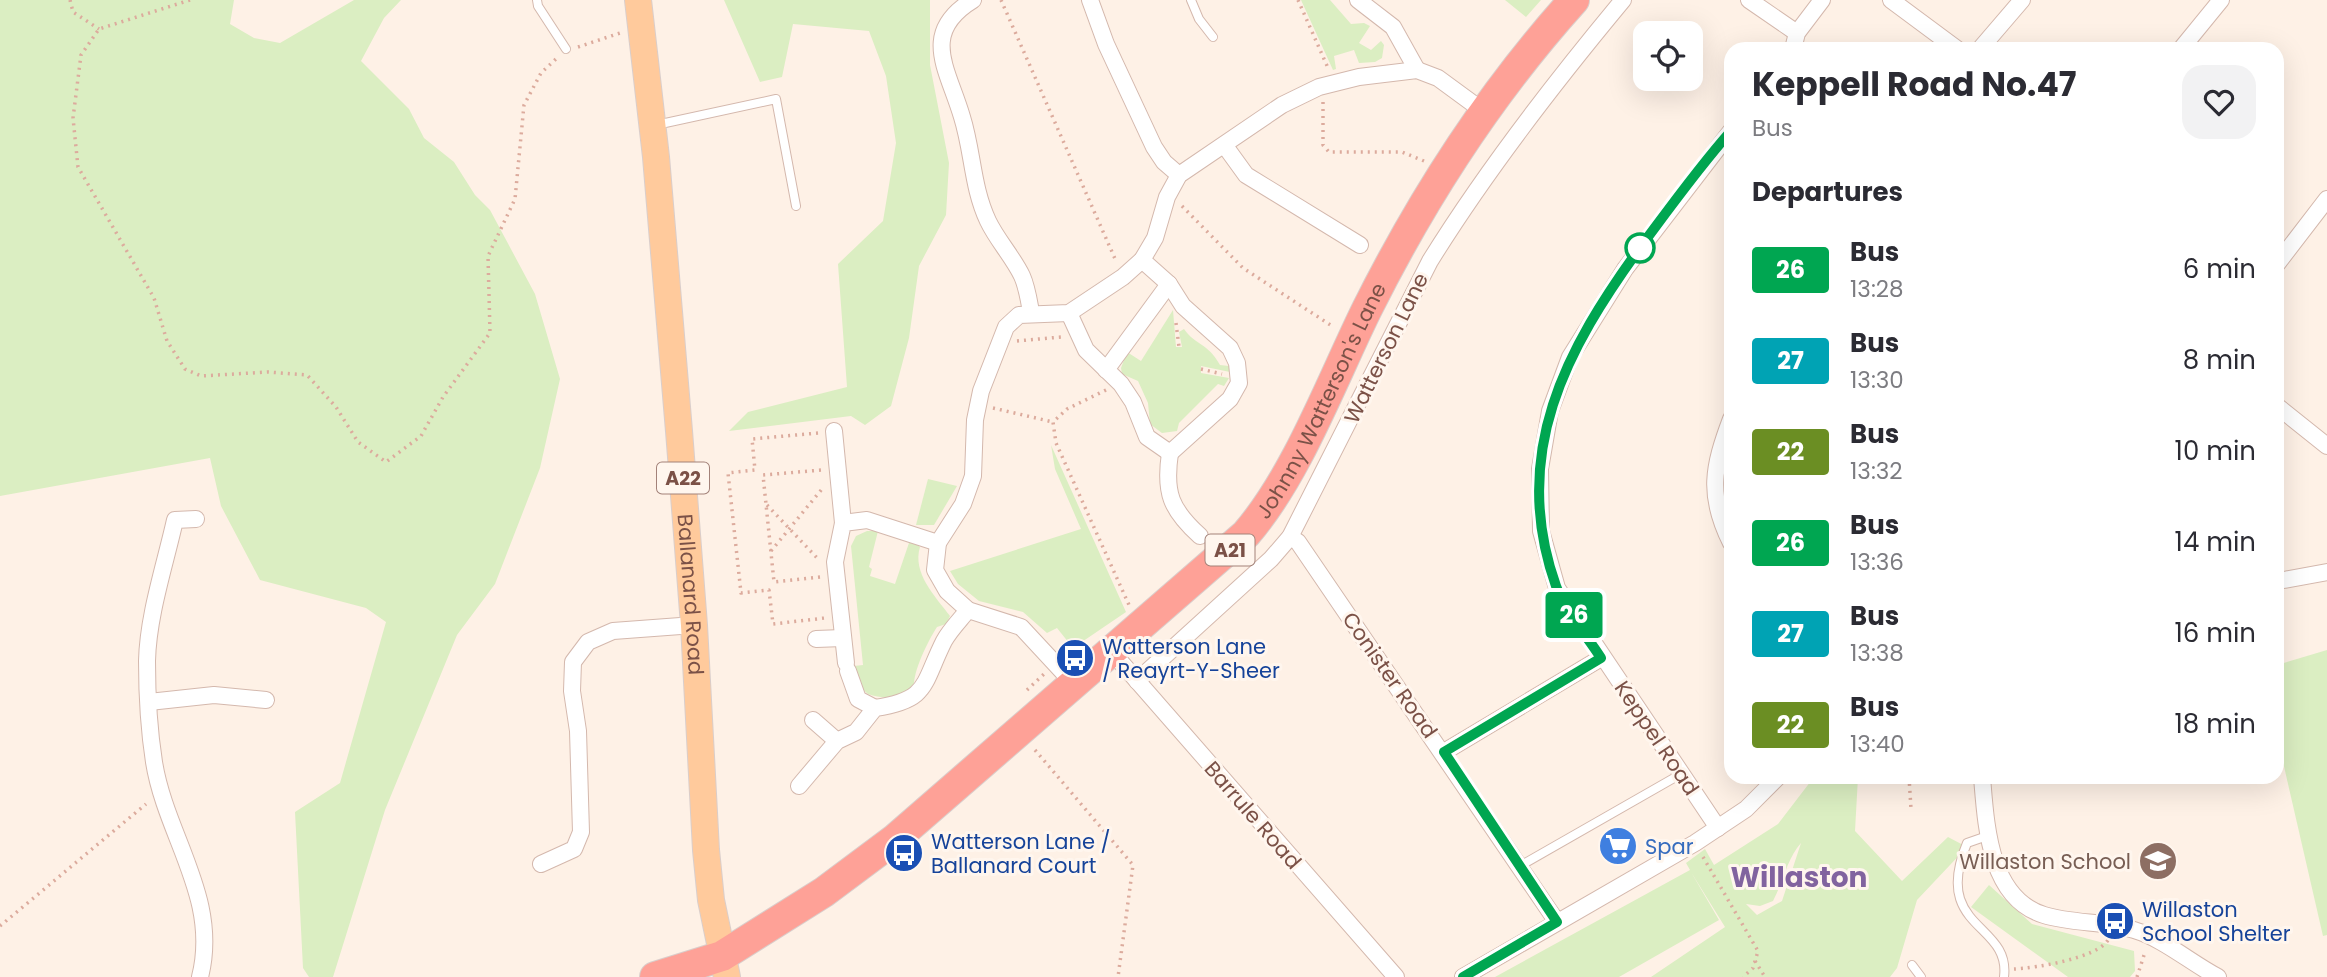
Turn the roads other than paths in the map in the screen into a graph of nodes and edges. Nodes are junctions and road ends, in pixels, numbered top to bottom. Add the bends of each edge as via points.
1 (537, 0) edge
2 (973, 0) edge
3 (1090, 0) edge
4 (1191, 0) edge
5 (1358, 0) edge
6 (1574, 0) edge
7 (1623, 0) edge
8 (1749, 0) edge
9 (1822, 0) edge
10 (1891, 0) edge
11 (2022, 0) edge
12 (2221, 0) edge
13 (639, 12) edge
14 (1213, 37) dead end
15 (1795, 41) edge
16 (1947, 42) edge
17 (1986, 42) edge
18 (2186, 42) edge
19 (566, 49) road end
20 (1417, 70) junction
21 (1483, 111) junction
22 (652, 126) junction
23 (1724, 140) edge
24 (1225, 146) junction
25 (1179, 175) junction
26 (2327, 200) edge
27 (796, 206) dead end
28 (1360, 244) dead end
29 (2284, 255) edge
30 (1142, 260) junction
31 (1169, 284) junction
32 (1031, 313) junction
33 (1069, 313) junction
34 (1106, 370) junction
35 (2284, 412) edge
36 (834, 431) road end
37 (1724, 437) edge
38 (2327, 446) edge
39 (1170, 453) junction
40 (196, 519) dead end
41 (843, 523) junction
42 (1196, 525) dead end
43 (1724, 528) edge
44 (1290, 537) junction
45 (938, 543) junction
46 (2327, 572) edge
47 (2284, 580) dead end
48 (968, 610) junction
49 (694, 625) junction
50 (843, 638) junction
51 (816, 639) dead end
52 (1112, 652) junction
53 (1601, 658) junction
54 (1137, 681) junction
55 (1074, 684) junction
56 (266, 700) dead end
57 (149, 702) junction
58 (874, 708) junction
59 (813, 720) dead end
60 (837, 741) junction
61 (1444, 752) junction
62 (1681, 774) junction
63 (1772, 784) edge
64 (1983, 784) edge
65 (799, 786) dead end
66 (1718, 828) junction
67 (1990, 835) junction
68 (541, 864) dead end
69 (1520, 866) junction
70 (1557, 922) junction
71 (1912, 965) dead end
72 (725, 966) edge
73 (2004, 973) edge
74 (200, 977) edge
75 (655, 977) edge
76 (1396, 977) edge
77 (1463, 977) edge
78 (1921, 977) edge
79 (2218, 977) edge

1 - 19 lane
2 - 32 street via 950,17 942,31 941,54 963,119 975,187 988,221 1022,277
3 - 25 street via 1154,147
4 - 14 lane
5 - 20 street via 1393,27
6 - 21 highway, Johnny Watterson's Lane / A21
7 - 44 street, Watterson Lane via 1509,145 1436,250
8 - 15 street
9 - 15 street
10 - 16 street
11 - 17 street
12 - 18 street
13 - 22 main road, Ballanard Road / A22
20 - 21 street via 1437,78
20 - 24 street via 1319,87 1282,105
21 - 52 highway, Johnny Watterson's Lane / A21 via 1408,229 1288,470 1255,524
22 - 27 lane via 776,99
22 - 49 main road, Ballanard Road / A22
23 - 53 street, Keppel Road via 1596,311 1570,357 1550,411 1540,469 1541,530 1557,588
24 - 25 street
24 - 28 street via 1246,175 1341,226
25 - 30 street
26 - 29 street
30 - 31 street
30 - 33 street
31 - 34 street
31 - 39 street via 1183,306 1230,348 1239,383 1230,399
32 - 33 street
32 - 45 street via 1012,320 1001,342 977,404 973,476 963,504
33 - 34 street via 1086,350
34 - 39 street via 1133,401 1147,437
35 - 38 street
36 - 41 street
37 - 43 street via 1715,460 1714,481
39 - 42 street via 1171,504
40 - 57 street via 175,520 147,660
41 - 45 street via 867,520
41 - 50 street via 836,547
44 - 54 street, Watterson Lane
44 - 61 street, Conister Road via 1298,541
45 - 48 street via 935,570
46 - 47 street
48 - 55 street via 1021,627
48 - 58 street via 945,639 922,691 903,704
49 - 68 street via 613,631 588,642 573,662 581,832 574,849
49 - 72 main road, Ballanard Road / A22 via 706,850
50 - 51 street
50 - 58 street via 858,699
52 - 54 street, Barrule Road
52 - 55 highway, Johnny Watterson's Lane / A21
53 - 61 street
53 - 62 street, Keppel Road
54 - 76 street, Barrule Road
55 - 72 highway, Johnny Watterson's Lane / A21 via 895,839
56 - 57 street via 214,695
57 - 74 street via 162,799 182,843 204,919 206,943
58 - 60 street via 856,732
59 - 60 street
60 - 65 street
61 - 69 street, Conister Road
62 - 66 street, Keppel Road
62 - 69 lane
63 - 66 street
64 - 67 street
66 - 70 street
67 - 73 lane via 1967,843 1958,866 1958,895 1965,914 1986,932 2003,958
67 - 79 street via 2002,880 2021,902 2045,916 2134,929
69 - 70 street, Conister Road
70 - 77 street
71 - 78 lane
72 - 75 highway, Johnny Watterson's Lane / A21

